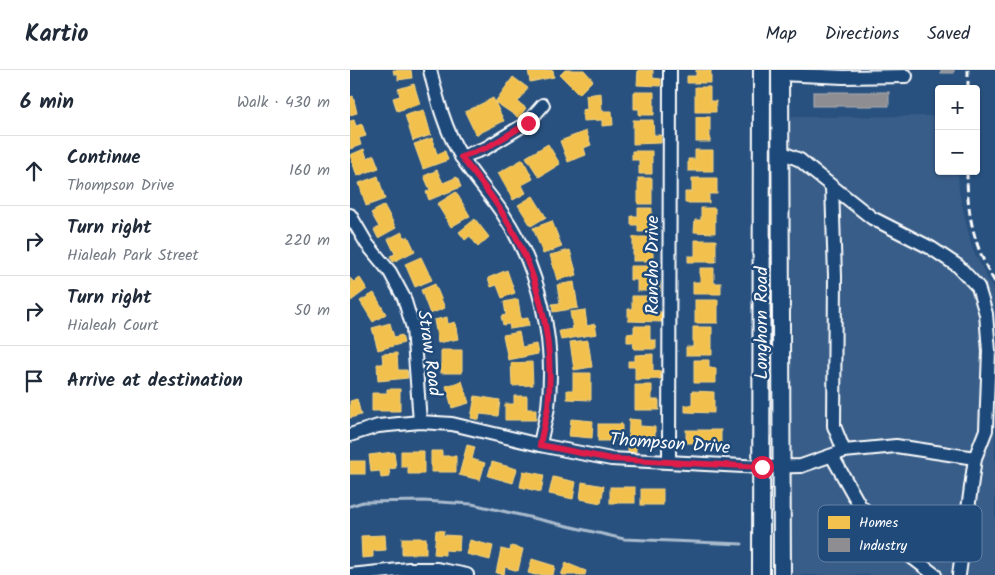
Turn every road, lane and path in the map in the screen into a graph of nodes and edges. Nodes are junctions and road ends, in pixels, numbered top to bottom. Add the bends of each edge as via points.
1 (430, 70) edge
2 (670, 70) edge
3 (762, 72) edge
4 (780, 72) edge
5 (906, 76) dead end
6 (543, 105) dead end
7 (780, 152) junction
8 (461, 157) junction
9 (832, 187) junction
10 (350, 215) edge
11 (420, 422) junction
12 (350, 435) edge
13 (540, 445) junction
14 (844, 451) junction
15 (832, 456) junction
16 (975, 458) junction
17 (669, 461) junction
18 (782, 466) junction
19 (762, 467) junction
20 (859, 505) edge
21 (969, 505) edge
22 (918, 562) edge
23 (961, 562) edge
24 (350, 575) edge
25 (466, 575) edge
26 (761, 575) edge
27 (782, 575) edge
28 (936, 575) edge
29 (959, 575) edge

1 - 8 street via 442,114
2 - 17 street, Rancho Drive
3 - 4 main road
3 - 19 main road, Longhorn Road
4 - 5 street via 843,77
4 - 7 main road, Longhorn Road
6 - 8 street via 528,123 486,148
7 - 9 street via 800,160
7 - 18 main road, Longhorn Road
8 - 13 street via 504,214 528,259 537,289 544,318 550,377 548,408
9 - 14 street via 834,426
9 - 16 street via 872,218 931,248 958,266 978,287 986,314 989,351 986,430
10 - 11 street, Straw Road via 404,298 413,328
11 - 12 street, Thompson Drive via 378,426
11 - 13 street, Thompson Drive via 452,424
13 - 17 street, Thompson Drive via 611,459
14 - 15 street, Thompson Drive
14 - 16 street, Thompson Drive via 896,446
15 - 18 street, Thompson Drive via 801,466
15 - 20 street
16 - 21 street
17 - 19 street, Thompson Drive
18 - 19 street, Thompson Drive
18 - 27 main road, Longhorn Road
19 - 26 main road, Longhorn Road
22 - 28 street
23 - 29 street
24 - 25 street via 409,569 437,569

